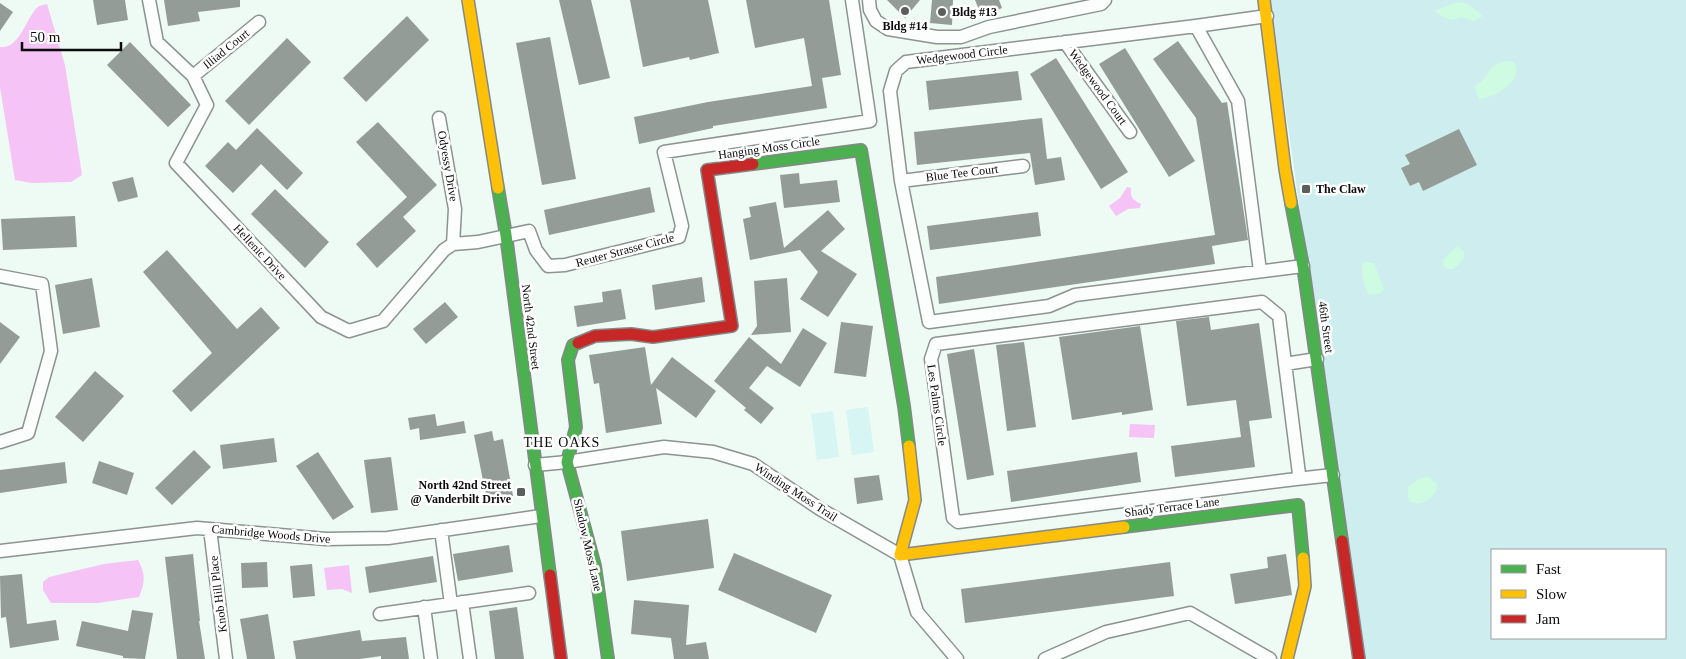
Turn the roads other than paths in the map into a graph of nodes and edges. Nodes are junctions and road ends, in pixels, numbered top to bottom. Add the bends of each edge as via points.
1 (149, 0) edge
2 (468, 0) edge
3 (852, 0) edge
4 (869, 0) edge
5 (1105, 0) edge
6 (1264, 0) edge
7 (1267, 16) junction
8 (259, 22) dead end
9 (1196, 26) junction
10 (1065, 42) junction
11 (193, 76) junction
12 (439, 118) dead end
13 (1130, 132) dead end
14 (1023, 166) dead end
15 (901, 180) junction
16 (506, 236) junction
17 (453, 244) junction
18 (1303, 266) junction
19 (1260, 271) junction
20 (0, 276) edge
21 (929, 322) junction
22 (936, 344) junction
23 (1317, 359) junction
24 (1285, 364) junction
25 (0, 442) edge
26 (567, 462) junction
27 (535, 465) junction
28 (1333, 475) junction
29 (1296, 479) junction
30 (541, 516) junction
31 (210, 529) junction
32 (441, 530) junction
33 (0, 551) edge
34 (900, 555) junction
35 (529, 593) dead end
36 (457, 603) junction
37 (424, 608) junction
38 (380, 614) dead end
39 (1288, 656) edge
40 (226, 659) edge
41 (432, 659) edge
42 (470, 659) edge
43 (560, 659) edge
44 (608, 659) edge
45 (957, 659) edge
46 (1045, 659) edge
47 (1270, 659) edge
48 (1359, 659) edge

1 - 11 street, Hellenic Drive via 157,42
2 - 16 street, North 42nd Street
3 - 16 street, Reuter Strasse Circle via 870,121 664,152 682,226 679,237 565,265 548,266 536,250 529,231
4 - 5 street via 876,21 888,29 937,37 961,37 989,27 1101,4
6 - 7 street, 46th Street
7 - 9 street, Wedgewood Circle
7 - 18 street, 46th Street via 1285,169
8 - 11 street, Illiad Court
9 - 10 street, Wedgewood Circle
9 - 19 street via 1238,101
10 - 13 street, Wedgewood Court
10 - 15 street, Wedgewood Circle via 906,62 896,71 890,91
11 - 17 street, Hellenic Drive via 207,105 176,163 321,317 349,331 383,321 444,250
12 - 17 street, Odyessy Drive via 455,209
14 - 15 street, Blue Tee Court
15 - 21 street, Wedgewood Circle
16 - 17 street
16 - 27 street, North 42nd Street
18 - 19 street
18 - 23 street, 46th Street
19 - 21 street via 1075,295 1049,306
20 - 25 street via 42,284 51,351 28,433
21 - 22 street, Wedgewood Circle
22 - 24 street via 1262,302 1279,316
22 - 29 street, Les Palms Circle via 931,359 953,518 958,522
23 - 24 street
23 - 28 street, 46th Street
24 - 29 street via 1299,474
26 - 27 street, Winding Moss Trail
26 - 34 street, Winding Moss Trail via 664,448 713,452 753,464 820,509
26 - 34 street, Hanging Moss Circle via 576,427 568,360 573,345 595,336 631,334 653,337 732,326 707,170 860,150 904,406 915,500
26 - 44 street, Shadow Moss Lane via 595,566
27 - 30 street, North 42nd Street
28 - 29 street, Les Palms Circle
28 - 48 street, 46th Street
30 - 32 street, Cambridge Woods Drive
30 - 43 street, North 42nd Street
31 - 32 street, Cambridge Woods Drive via 347,540
31 - 33 street, Cambridge Woods Drive via 184,529
31 - 40 street, Knob Hill Place
32 - 36 street
34 - 39 street, Shady Terrace Lane via 1298,505 1305,586
34 - 45 street via 918,612
35 - 36 street
36 - 37 street
36 - 42 street
37 - 38 street
37 - 41 street
46 - 47 street via 1106,632 1190,614

